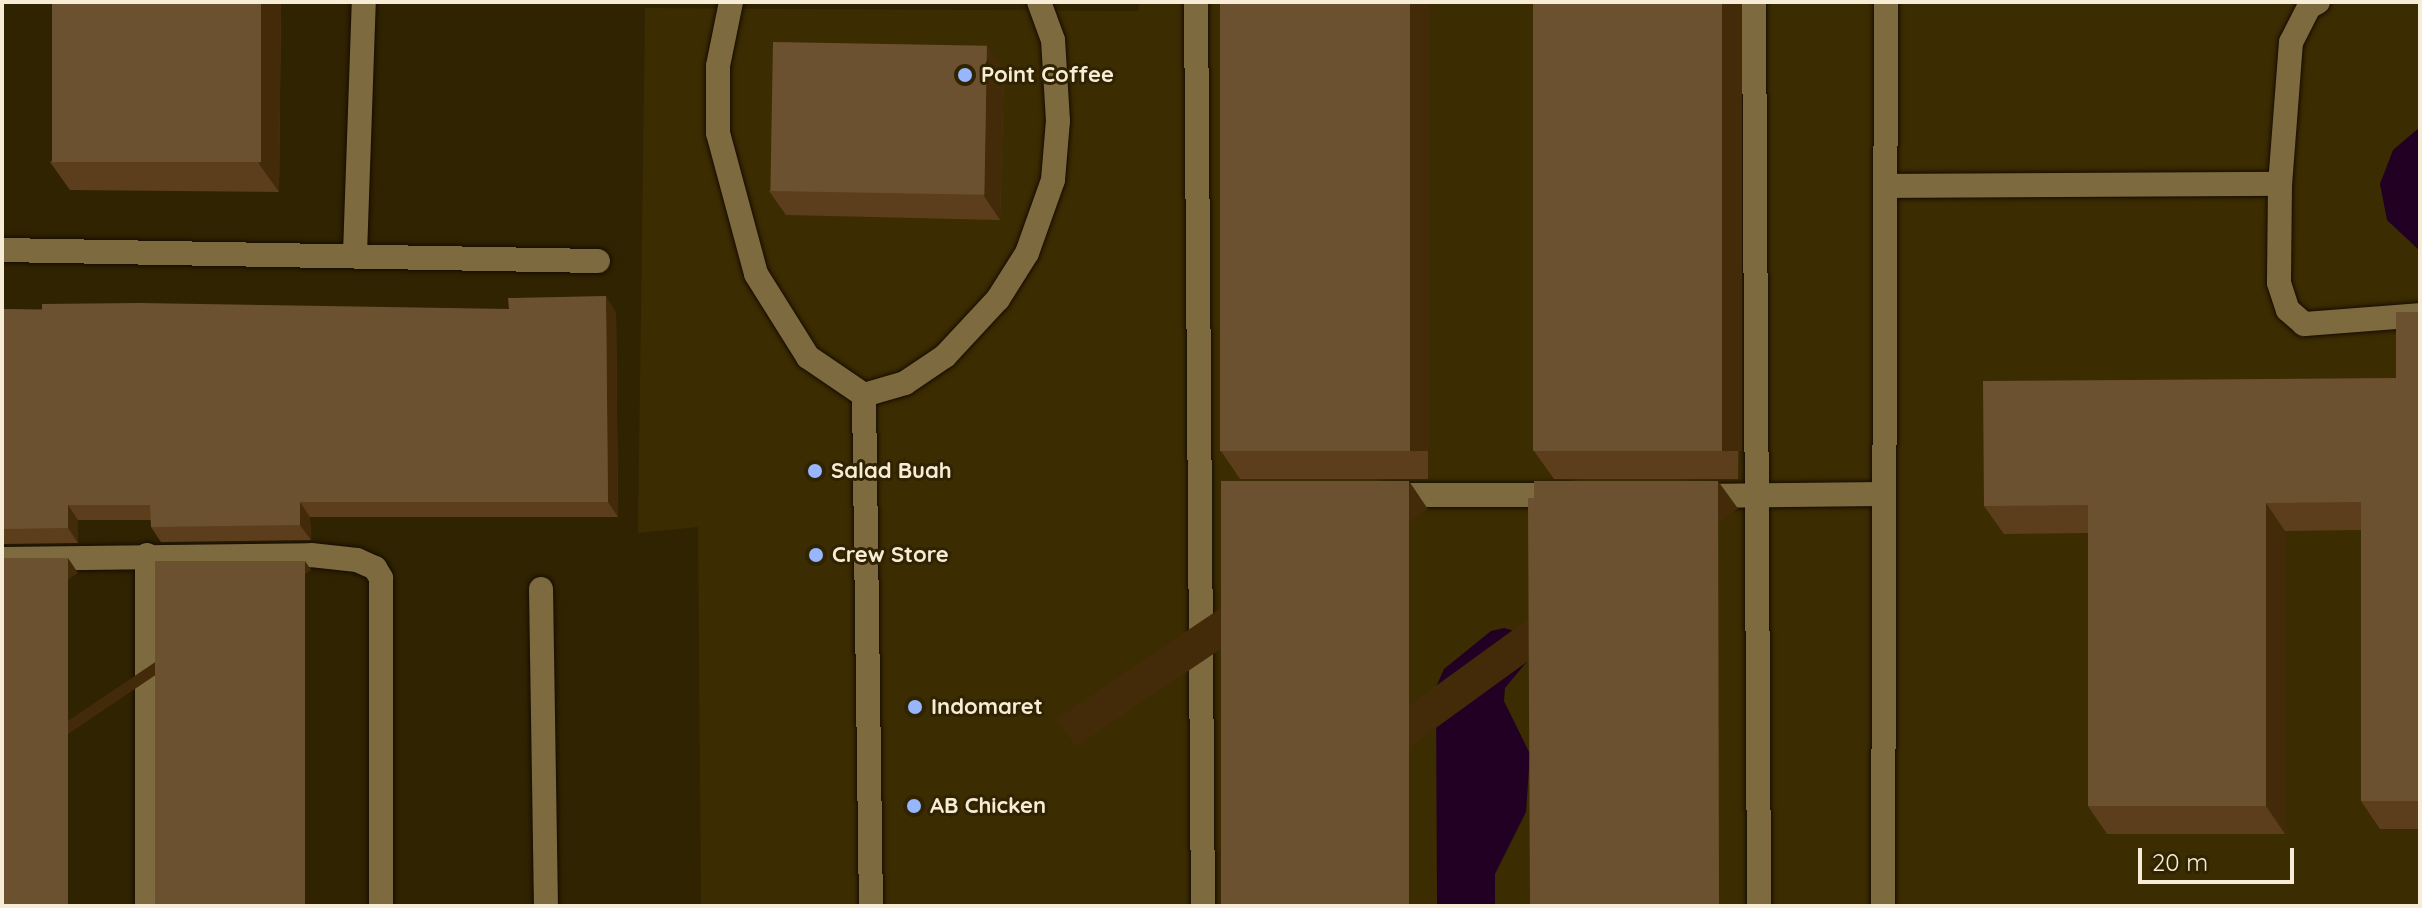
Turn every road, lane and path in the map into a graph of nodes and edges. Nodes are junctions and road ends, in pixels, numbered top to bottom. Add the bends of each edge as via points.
1 (364, 2) edge
2 (731, 2) edge
3 (1039, 2) edge
4 (1196, 2) edge
5 (1754, 2) edge
6 (1886, 2) edge
7 (2318, 2) edge
8 (2280, 184) junction
9 (1886, 186) junction
10 (2, 250) edge
11 (355, 254) junction
12 (598, 261) dead end
13 (2420, 315) edge
14 (864, 395) junction
15 (1200, 494) junction
16 (1231, 494) edge
17 (1356, 494) edge
18 (1882, 494) junction
19 (1590, 495) edge
20 (1667, 495) edge
21 (1761, 496) junction
22 (147, 555) junction
23 (2, 559) edge
24 (541, 589) dead end
25 (147, 906) edge
26 (381, 906) edge
27 (546, 906) edge
28 (871, 906) edge
29 (1203, 906) edge
30 (1759, 906) edge
31 (1883, 906) edge

1 - 11 street
2 - 14 street via 718,66 718,133 756,274 808,357
3 - 14 street via 1053,40 1058,121 1053,180 1027,253 998,299 945,356 905,383
4 - 15 street
5 - 21 street
6 - 9 street
7 - 8 street via 2309,7 2291,42
8 - 9 street
8 - 13 street via 2279,283 2288,310 2304,324
9 - 18 street
10 - 11 street
11 - 12 street
14 - 28 street
15 - 16 street
15 - 29 street
17 - 19 street
18 - 21 street
18 - 31 street
20 - 21 street
21 - 30 street
22 - 23 street
22 - 25 street
22 - 26 street via 311,555 357,560 378,572
24 - 27 street

